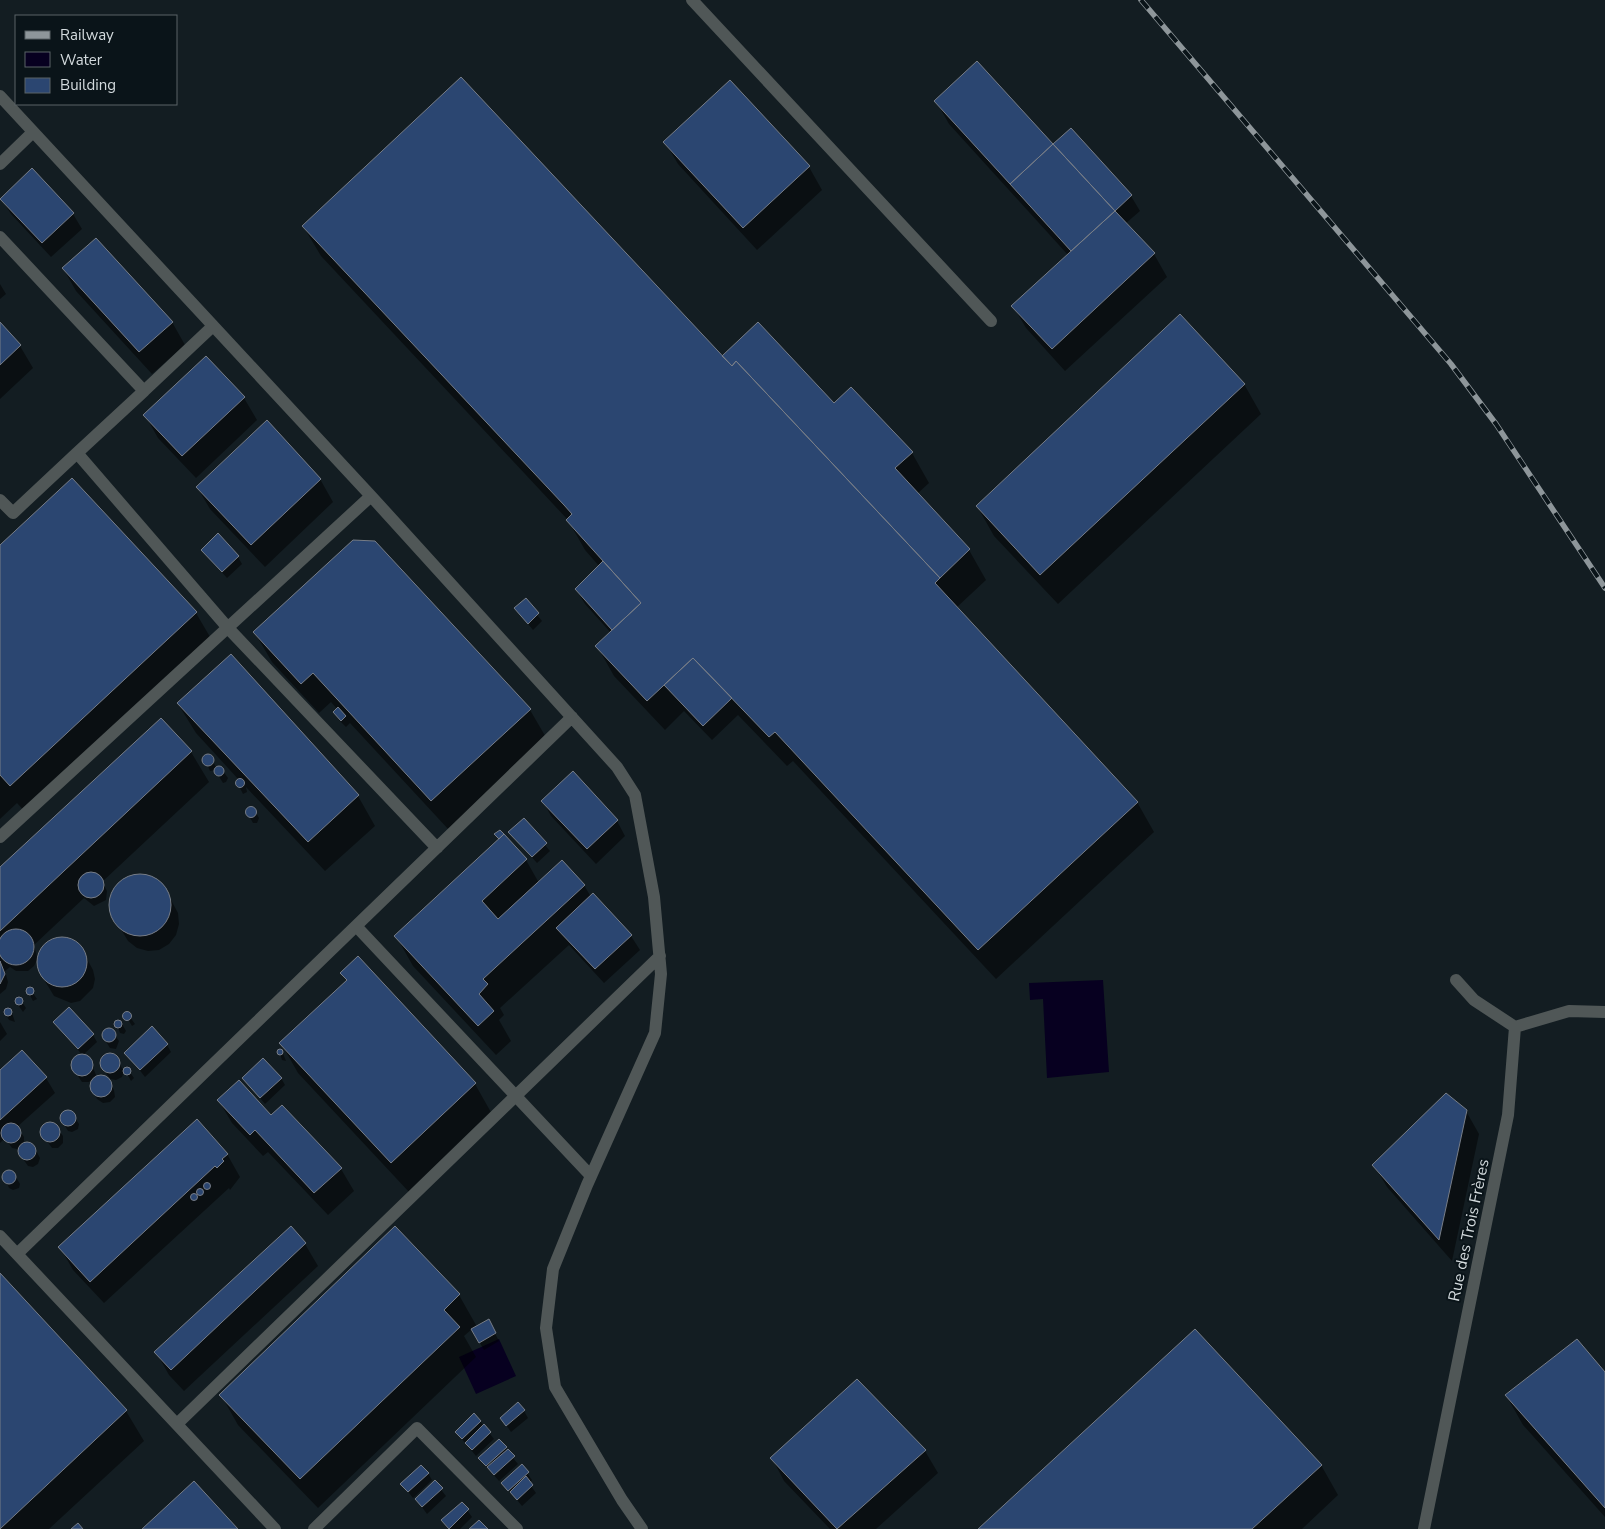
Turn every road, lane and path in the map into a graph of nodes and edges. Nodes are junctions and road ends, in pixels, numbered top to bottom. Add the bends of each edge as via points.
1 (692, 0) edge
2 (0, 96) edge
3 (33, 132) junction
4 (0, 164) edge
5 (0, 238) edge
6 (991, 321) dead end
7 (213, 326) junction
8 (144, 391) junction
9 (78, 453) junction
10 (371, 496) junction
11 (0, 500) edge
12 (228, 628) junction
13 (572, 717) junction
14 (0, 837) edge
15 (437, 848) junction
16 (356, 926) junction
17 (660, 956) junction
18 (1456, 980) dead end
19 (1605, 1012) edge
20 (1515, 1027) junction
21 (516, 1096) junction
22 (591, 1176) junction
23 (0, 1236) edge
24 (17, 1254) junction
25 (177, 1424) junction
26 (275, 1529) edge
27 (314, 1529) edge
28 (517, 1529) edge
29 (642, 1529) edge
30 (1424, 1529) edge

1 - 6 lane
2 - 3 lane
3 - 4 lane
3 - 7 lane
5 - 8 lane
7 - 8 lane
7 - 10 lane
8 - 9 lane
9 - 11 lane via 13,513
9 - 12 lane
10 - 12 lane
10 - 13 lane
12 - 14 lane
12 - 15 lane
13 - 15 lane
13 - 17 lane via 617,766 635,796 654,897
15 - 16 lane
16 - 21 lane
16 - 24 lane
17 - 21 lane
17 - 22 lane via 655,1033
18 - 20 lane via 1474,1000
19 - 20 lane via 1569,1011
20 - 30 lane, Rue des Trois Frères via 1508,1115
21 - 22 lane
21 - 25 lane
22 - 29 lane via 553,1270 546,1328 555,1387
23 - 24 lane
24 - 25 lane
25 - 26 lane
27 - 28 lane via 417,1428

